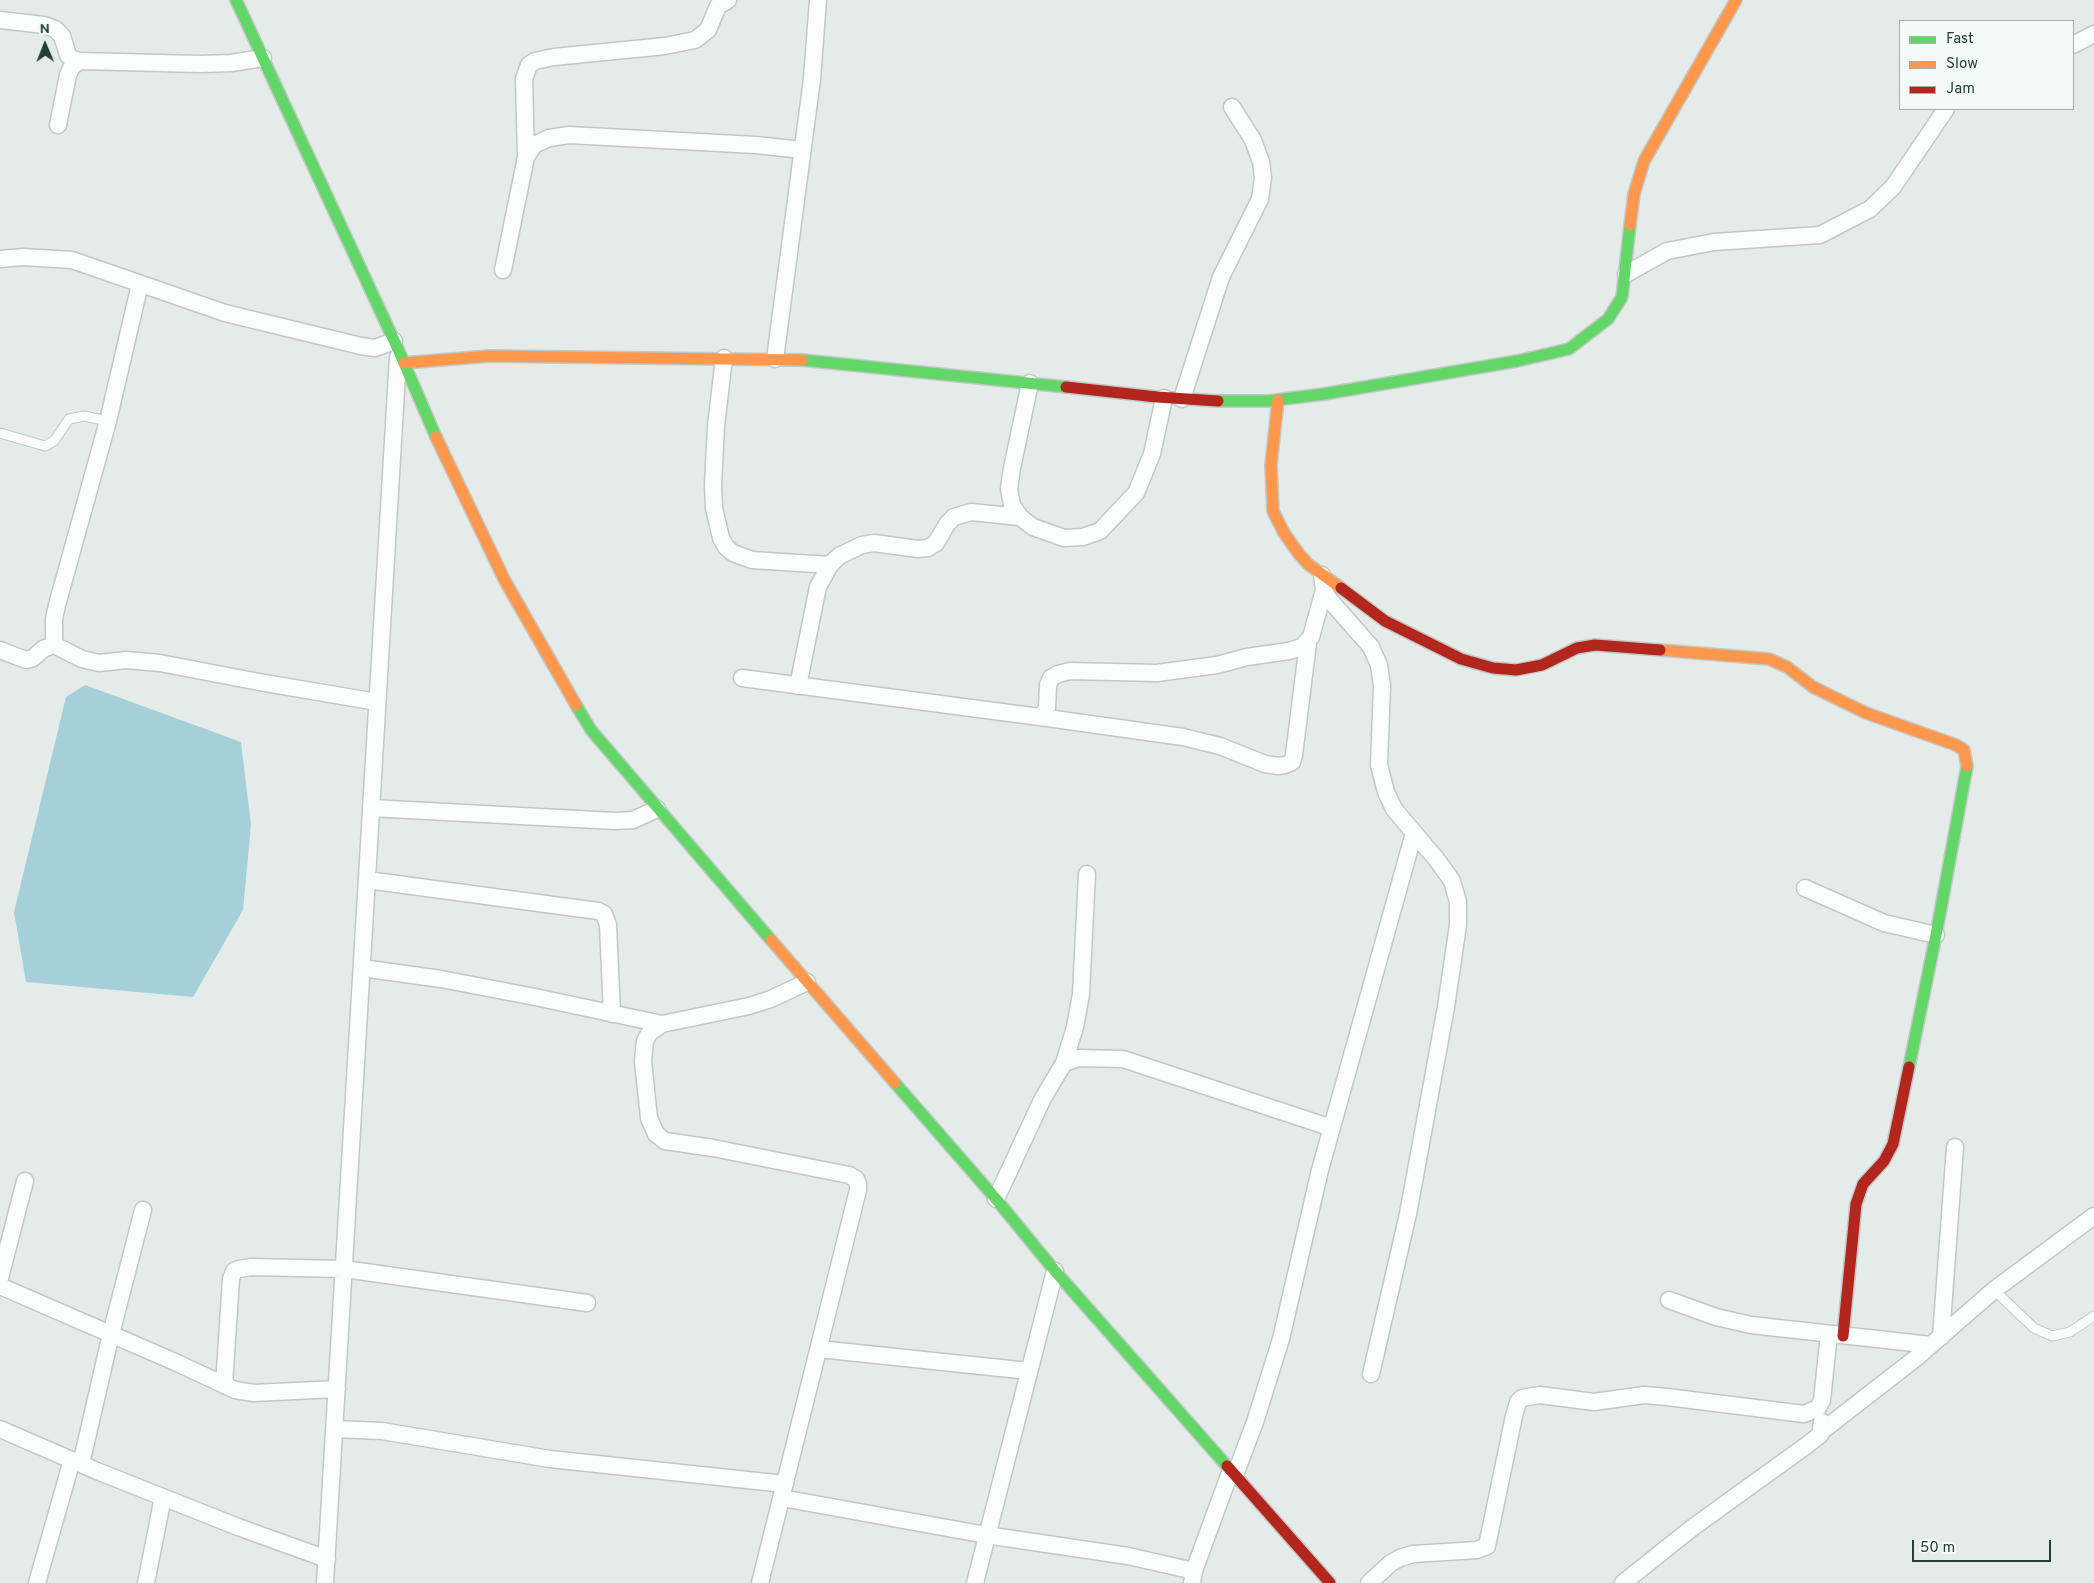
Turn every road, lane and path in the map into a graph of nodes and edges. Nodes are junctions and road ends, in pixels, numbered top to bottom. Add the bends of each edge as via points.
1 (236, 0) edge
2 (728, 0) edge
3 (818, 0) edge
4 (1736, 0) edge
5 (0, 20) edge
6 (2094, 34) edge
7 (2074, 44) edge
8 (263, 58) junction
9 (79, 61) junction
10 (1232, 108) dead end
11 (1945, 110) edge
12 (58, 125) dead end
13 (802, 150) junction
14 (526, 157) junction
15 (0, 259) edge
16 (504, 270) dead end
17 (1626, 274) junction
18 (140, 284) junction
19 (399, 351) junction
20 (724, 358) junction
21 (775, 359) junction
22 (1030, 383) junction
23 (1164, 398) junction
24 (1182, 399) junction
25 (1278, 400) junction
26 (108, 421) junction
27 (0, 433) edge
28 (1020, 518) junction
29 (830, 565) junction
30 (1323, 583) junction
31 (1308, 643) junction
32 (54, 645) junction
33 (0, 650) edge
34 (742, 678) dead end
35 (798, 686) junction
36 (377, 702) junction
37 (1040, 717) junction
38 (371, 808) junction
39 (657, 809) junction
40 (1414, 833) junction
41 (1088, 874) dead end
42 (367, 880) junction
43 (1805, 888) dead end
44 (1936, 934) junction
45 (362, 968) junction
46 (807, 982) junction
47 (612, 1014) junction
48 (662, 1024) junction
49 (1064, 1064) junction
50 (1332, 1128) junction
51 (1955, 1147) dead end
52 (25, 1181) dead end
53 (996, 1199) junction
54 (143, 1210) dead end
55 (2094, 1216) edge
56 (344, 1269) junction
57 (1055, 1271) junction
58 (0, 1278) edge
59 (0, 1286) edge
60 (1994, 1290) junction
61 (1669, 1300) dead end
62 (587, 1303) dead end
63 (2094, 1316) edge
64 (111, 1334) junction
65 (1836, 1335) junction
66 (1936, 1341) junction
67 (819, 1349) junction
68 (1029, 1371) junction
69 (1371, 1374) dead end
70 (224, 1385) junction
71 (337, 1389) junction
72 (1822, 1400) junction
73 (0, 1429) edge
74 (335, 1429) junction
75 (1822, 1431) junction
76 (76, 1462) junction
77 (1233, 1472) junction
78 (784, 1491) junction
79 (163, 1496) junction
80 (986, 1535) junction
81 (327, 1560) junction
82 (1193, 1577) edge
83 (37, 1583) edge
84 (146, 1583) edge
85 (325, 1583) edge
86 (760, 1583) edge
87 (975, 1583) edge
88 (1330, 1583) edge
89 (1369, 1583) edge
90 (1623, 1583) edge

1 - 8 street
2 - 14 street via 718,6 708,30 694,40 666,46 554,57 529,65 524,79
3 - 13 street via 812,80
4 - 17 street via 1644,161 1634,194
5 - 9 street via 55,29 62,36 68,55
6 - 7 street
8 - 9 street via 200,64
8 - 19 street
9 - 12 street via 68,75
10 - 24 street via 1253,140 1261,162 1260,199 1220,277
11 - 17 street via 1893,187 1870,210 1820,235 1714,242 1667,251
13 - 14 street via 569,135 549,138 534,145
13 - 21 street
14 - 16 street
15 - 18 street via 72,260
17 - 25 street via 1622,297 1608,319 1569,349 1459,371
18 - 19 street via 225,313 361,346
18 - 26 street
19 - 20 street via 612,359
19 - 36 street
19 - 39 street via 448,464 505,581 554,670 592,730
20 - 21 street
20 - 29 street via 713,485 721,538 726,547 752,560
21 - 22 street via 816,360
22 - 23 street
22 - 28 street via 1009,489 1012,505
23 - 24 street
23 - 28 street via 1152,454 1136,493 1100,531 1083,537 1064,538 1033,527
24 - 25 street
25 - 30 street via 1271,466 1273,511 1298,554
26 - 27 lane via 84,416 69,420 54,441 45,446
26 - 32 street via 57,605
28 - 29 street via 971,512 954,517 936,543 928,548 868,544 839,556
29 - 35 street via 818,587
30 - 31 street
30 - 40 street via 1357,633 1371,647 1379,665 1382,686 1379,765 1394,809
30 - 44 street via 1385,620 1461,659 1493,668 1516,670 1542,664 1577,648 1595,645 1770,659 1787,667 1813,687 1851,706 1956,745 1964,750 1967,766
31 - 37 street via 1290,651 1157,673 1070,671 1058,674 1048,685 1045,712
31 - 37 street via 1294,755 1292,762 1285,765 1265,764 1220,746 1184,737
32 - 33 street via 26,660
32 - 36 street via 82,659 99,663 126,660 160,662
34 - 35 street
35 - 37 street
36 - 38 street
38 - 39 street via 615,821 633,820
38 - 42 street
39 - 46 street
40 - 50 street
40 - 69 street via 1452,881 1458,902 1458,925 1408,1214
41 - 49 street via 1081,994
42 - 45 street
42 - 47 street via 598,910 604,914 608,926
43 - 44 street via 1884,924
44 - 65 street via 1893,1144 1884,1161 1863,1184 1856,1204
45 - 47 street via 441,979
45 - 56 street
46 - 48 street via 749,1006
46 - 53 street
47 - 48 street
48 - 67 street via 650,1032 645,1041 643,1061 649,1118 656,1134 665,1141 849,1175 856,1179 858,1190
49 - 50 street via 1079,1058 1123,1059
49 - 53 street via 1043,1098
50 - 77 street via 1281,1339 1255,1422
51 - 66 street
52 - 58 street
53 - 57 street
54 - 64 street
55 - 60 street
56 - 62 street
56 - 70 street via 251,1267 234,1271
56 - 71 street
57 - 68 street
57 - 77 street
59 - 64 street
60 - 63 lane via 2034,1328 2052,1336 2070,1332
60 - 66 street
61 - 65 street via 1716,1317 1751,1325
64 - 70 street
64 - 76 street
65 - 66 street
65 - 72 street
66 - 75 street
67 - 68 street
67 - 78 street
68 - 80 street
70 - 71 street via 254,1393
71 - 74 street
72 - 75 street
72 - 89 street via 1818,1408 1804,1414 1667,1396 1644,1395 1594,1402 1540,1395 1522,1398 1514,1416 1487,1546 1477,1550 1413,1554 1400,1558
73 - 76 street
74 - 78 street via 382,1431 550,1459
74 - 81 street
75 - 90 street
76 - 79 street
76 - 83 street
77 - 82 street
77 - 88 street
78 - 80 street
78 - 86 street
79 - 81 street
79 - 84 street
80 - 82 street via 1128,1556
80 - 87 street
81 - 85 street

